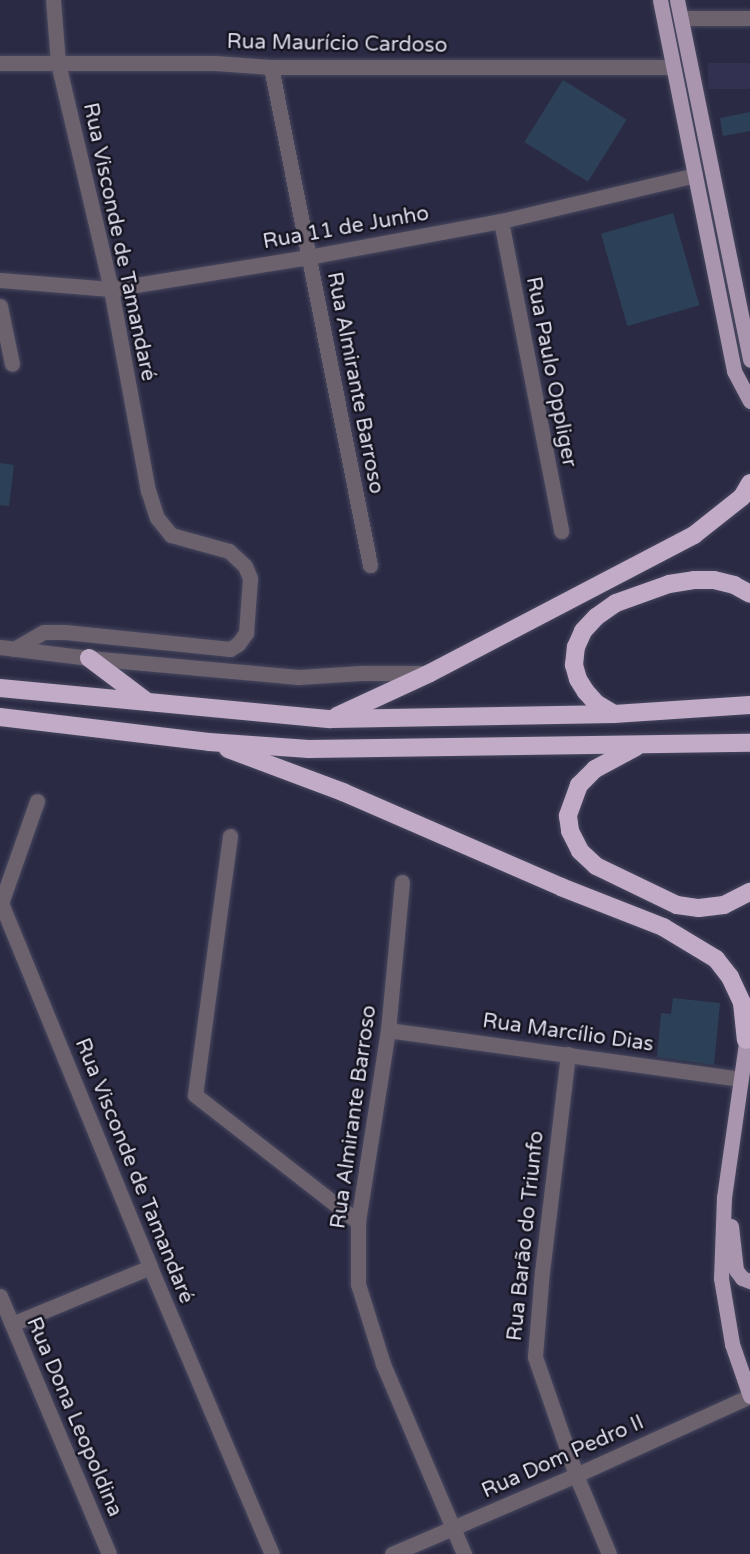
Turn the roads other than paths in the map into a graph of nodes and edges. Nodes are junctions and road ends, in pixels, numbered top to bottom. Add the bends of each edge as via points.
1 (52, 0) edge
2 (660, 0) edge
3 (678, 0) edge
4 (681, 18) junction
5 (750, 18) edge
6 (0, 63) edge
7 (58, 63) junction
8 (673, 67) junction
9 (271, 68) junction
10 (695, 175) junction
11 (501, 221) junction
12 (308, 257) junction
13 (0, 280) edge
14 (111, 289) junction
15 (0, 306) edge
16 (750, 360) edge
17 (12, 364) dead end
18 (750, 401) edge
19 (750, 483) edge
20 (561, 531) dead end
21 (370, 565) dead end
22 (750, 594) edge
23 (7, 648) edge
24 (89, 658) junction
25 (430, 673) junction
26 (0, 688) edge
27 (148, 702) junction
28 (750, 705) edge
29 (614, 714) junction
30 (0, 717) edge
31 (331, 719) junction
32 (209, 742) junction
33 (645, 743) junction
34 (747, 743) edge
35 (37, 801) dead end
36 (230, 836) dead end
37 (402, 882) dead end
38 (750, 892) edge
39 (750, 1020) edge
40 (388, 1030) junction
41 (746, 1040) junction
42 (568, 1054) junction
43 (746, 1079) edge
44 (724, 1197) junction
45 (358, 1222) junction
46 (150, 1267) junction
47 (750, 1281) edge
48 (0, 1296) edge
49 (12, 1324) junction
50 (750, 1396) edge
51 (576, 1475) junction
52 (453, 1529) junction
53 (110, 1554) edge
54 (272, 1554) edge
55 (392, 1554) edge
56 (464, 1554) edge
57 (609, 1554) edge

1 - 7 street, Rua Visconde de Tamandaré
2 - 8 main road
3 - 4 main road
4 - 5 street
4 - 16 main road
6 - 7 street, Rua Maurício Cardoso
7 - 9 street, Rua Maurício Cardoso via 215,63
7 - 14 street, Rua Visconde de Tamandaré
8 - 9 street, Rua Maurício Cardoso
8 - 10 main road
9 - 12 street, Rua Almirante Barroso
10 - 11 street, Rua 11 de Junho
10 - 18 main road via 734,371
11 - 12 street, Rua 11 de Junho
11 - 20 street, Rua Paulo Oppliger
12 - 14 street, Rua 11 de Junho
12 - 21 street, Rua Almirante Barroso
13 - 14 street, Rua 11 de Junho
14 - 23 street, Rua Visconde de Tamandaré via 148,491 157,518 171,535 229,551 245,566 250,578 246,633 230,649 65,632 44,632
15 - 17 street
19 - 25 highway via 742,497 694,535
22 - 29 highway via 714,580 694,580 669,584 616,603 596,617 576,647 574,665 586,692
23 - 24 street
24 - 25 street via 298,676
24 - 27 highway
25 - 31 highway
26 - 27 highway
27 - 31 highway
28 - 29 highway
29 - 31 highway
30 - 32 highway
32 - 33 highway via 309,749
32 - 41 highway via 343,792 663,927 716,959 730,977 742,1003
33 - 34 highway
33 - 38 highway via 603,764 579,785 568,816 580,851 596,866 677,905 724,905
35 - 46 street, Rua Visconde de Tamandaré via 1,903
36 - 45 street via 195,1095
37 - 40 street, Rua Almirante Barroso
39 - 41 main road
40 - 42 street, Rua Marcílio Dias
40 - 45 street, Rua Almirante Barroso
41 - 43 main road
42 - 43 street, Rua Marcílio Dias
42 - 51 street, Rua Barão do Triunfo via 535,1357
43 - 44 main road
44 - 47 main road via 736,1270
44 - 50 main road via 721,1278 732,1344
45 - 52 street, Rua Almirante Barroso via 358,1284 383,1364
46 - 49 street
46 - 54 street, Rua Visconde de Tamandaré
48 - 49 street, Rua Dona Leopoldina
49 - 53 street, Rua Dona Leopoldina
50 - 51 street, Rua Dom Pedro II
51 - 52 street, Rua Dom Pedro II
51 - 57 street, Rua Barão do Triunfo
52 - 55 street, Rua Dom Pedro II
52 - 56 street, Rua Almirante Barroso

